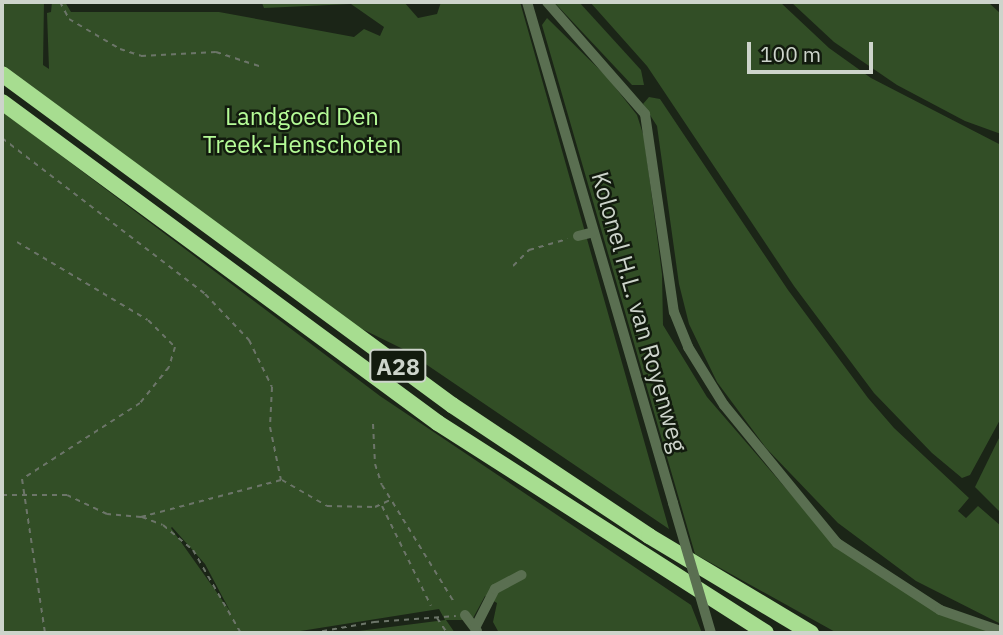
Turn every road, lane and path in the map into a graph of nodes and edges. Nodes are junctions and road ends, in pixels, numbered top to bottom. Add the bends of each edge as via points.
1 (60, 2) edge
2 (527, 2) edge
3 (547, 2) edge
4 (262, 67) dead end
5 (2, 74) edge
6 (2, 102) edge
7 (2, 138) edge
8 (594, 232) junction
9 (578, 236) joint
10 (17, 242) dead end
11 (513, 266) dead end
12 (373, 424) dead end
13 (281, 480) junction
14 (2, 495) edge
15 (24, 495) junction
16 (391, 500) junction
17 (381, 505) junction
18 (141, 517) junction
19 (521, 575) dead end
20 (454, 602) dead end
21 (431, 606) dead end
22 (465, 615) joint
23 (436, 618) junction
24 (477, 631) edge
25 (1001, 631) edge
26 (45, 633) edge
27 (241, 633) edge
28 (312, 633) edge
29 (447, 633) edge
30 (711, 633) edge
31 (766, 633) edge
32 (811, 633) edge

1 - 4 path via 69,19 141,56 216,52
2 - 8 street, Kolonel H.L. van Royenweg
3 - 25 street via 645,114 674,312 688,347 724,405 837,543 940,610
5 - 32 highway, A28 via 452,405 649,536
6 - 31 highway, A28 via 438,423
7 - 13 path via 205,294 249,340 272,387 270,427
8 - 9 street
8 - 30 street, Kolonel H.L. van Royenweg, bridge
9 - 11 path via 529,250
10 - 15 path via 148,320 175,347 169,367 141,403 27,474 22,479
12 - 16 path via 375,464
13 - 17 path via 327,506
13 - 18 path
14 - 15 path
15 - 18 path via 67,495 107,514
15 - 26 path
16 - 17 path
16 - 20 path
17 - 21 path
18 - 27 path via 163,525 192,550
19 - 24 street via 495,589
22 - 23 path
22 - 24 street
23 - 28 path
23 - 29 path

